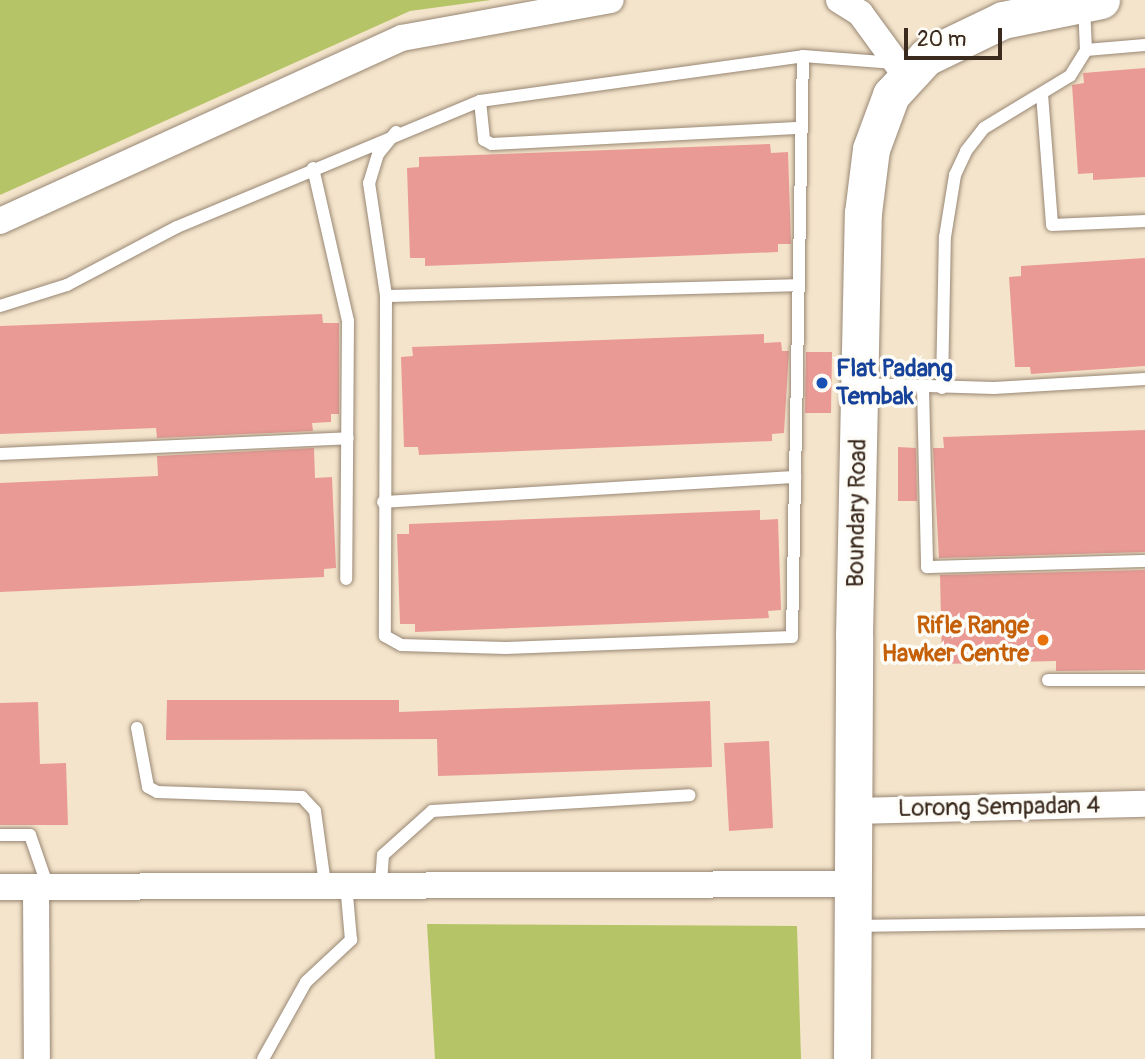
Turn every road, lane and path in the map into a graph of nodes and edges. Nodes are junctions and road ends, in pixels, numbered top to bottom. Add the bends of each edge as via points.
1 (611, 0) edge
2 (839, 0) edge
3 (1085, 3) edge
4 (1145, 46) edge
5 (1086, 50) junction
6 (803, 56) junction
7 (900, 69) junction
8 (1042, 94) junction
9 (480, 101) junction
10 (801, 128) junction
11 (396, 132) junction
12 (313, 168) junction
13 (0, 221) edge
14 (1145, 221) edge
15 (798, 285) junction
16 (386, 296) junction
17 (0, 306) edge
18 (1145, 379) edge
19 (860, 384) junction
20 (923, 387) junction
21 (942, 388) junction
22 (348, 438) junction
23 (0, 454) edge
24 (795, 477) junction
25 (383, 502) junction
26 (1145, 561) edge
27 (346, 579) dead end
28 (1048, 680) dead end
29 (1145, 680) edge
30 (137, 728) dead end
31 (690, 795) dead end
32 (1145, 804) edge
33 (853, 811) junction
34 (0, 835) edge
35 (381, 883) junction
36 (336, 884) junction
37 (853, 884) junction
38 (0, 887) edge
39 (42, 887) junction
40 (1145, 922) edge
41 (853, 926) junction
42 (37, 1059) edge
43 (264, 1059) edge
44 (852, 1059) edge

1 - 13 street via 402,38
2 - 7 street via 860,13
3 - 5 lane
3 - 7 street, Boundary Road via 978,29
4 - 5 lane
5 - 8 lane via 1070,76
6 - 7 lane
6 - 9 lane
6 - 10 lane
7 - 19 street, Boundary Road via 871,149
8 - 14 lane via 1052,225
8 - 21 lane via 984,128 955,175 945,237
9 - 10 lane via 484,140 492,144
9 - 11 lane
10 - 15 lane
11 - 12 lane
11 - 16 lane via 378,154 369,183
12 - 17 lane via 177,227 67,285
12 - 22 lane via 348,321
15 - 16 lane
15 - 24 lane
16 - 25 lane
18 - 21 lane
19 - 20 lane
19 - 33 street, Boundary Road
20 - 21 lane
20 - 26 lane via 927,567
22 - 23 lane
22 - 27 lane
24 - 25 lane
24 - 25 lane via 792,637 646,646 390,641 381,625
28 - 29 lane
30 - 36 lane via 148,787 157,792 302,797 315,811
31 - 35 lane via 432,811 383,855
32 - 33 street, Lorong Sempadan 4
33 - 37 street, Boundary Road
34 - 39 lane via 30,835
35 - 36 street
35 - 37 street
36 - 39 street
36 - 43 lane via 351,940 306,982
37 - 41 street, Boundary Road
38 - 39 street
39 - 42 street
40 - 41 lane
41 - 44 street, Boundary Road

